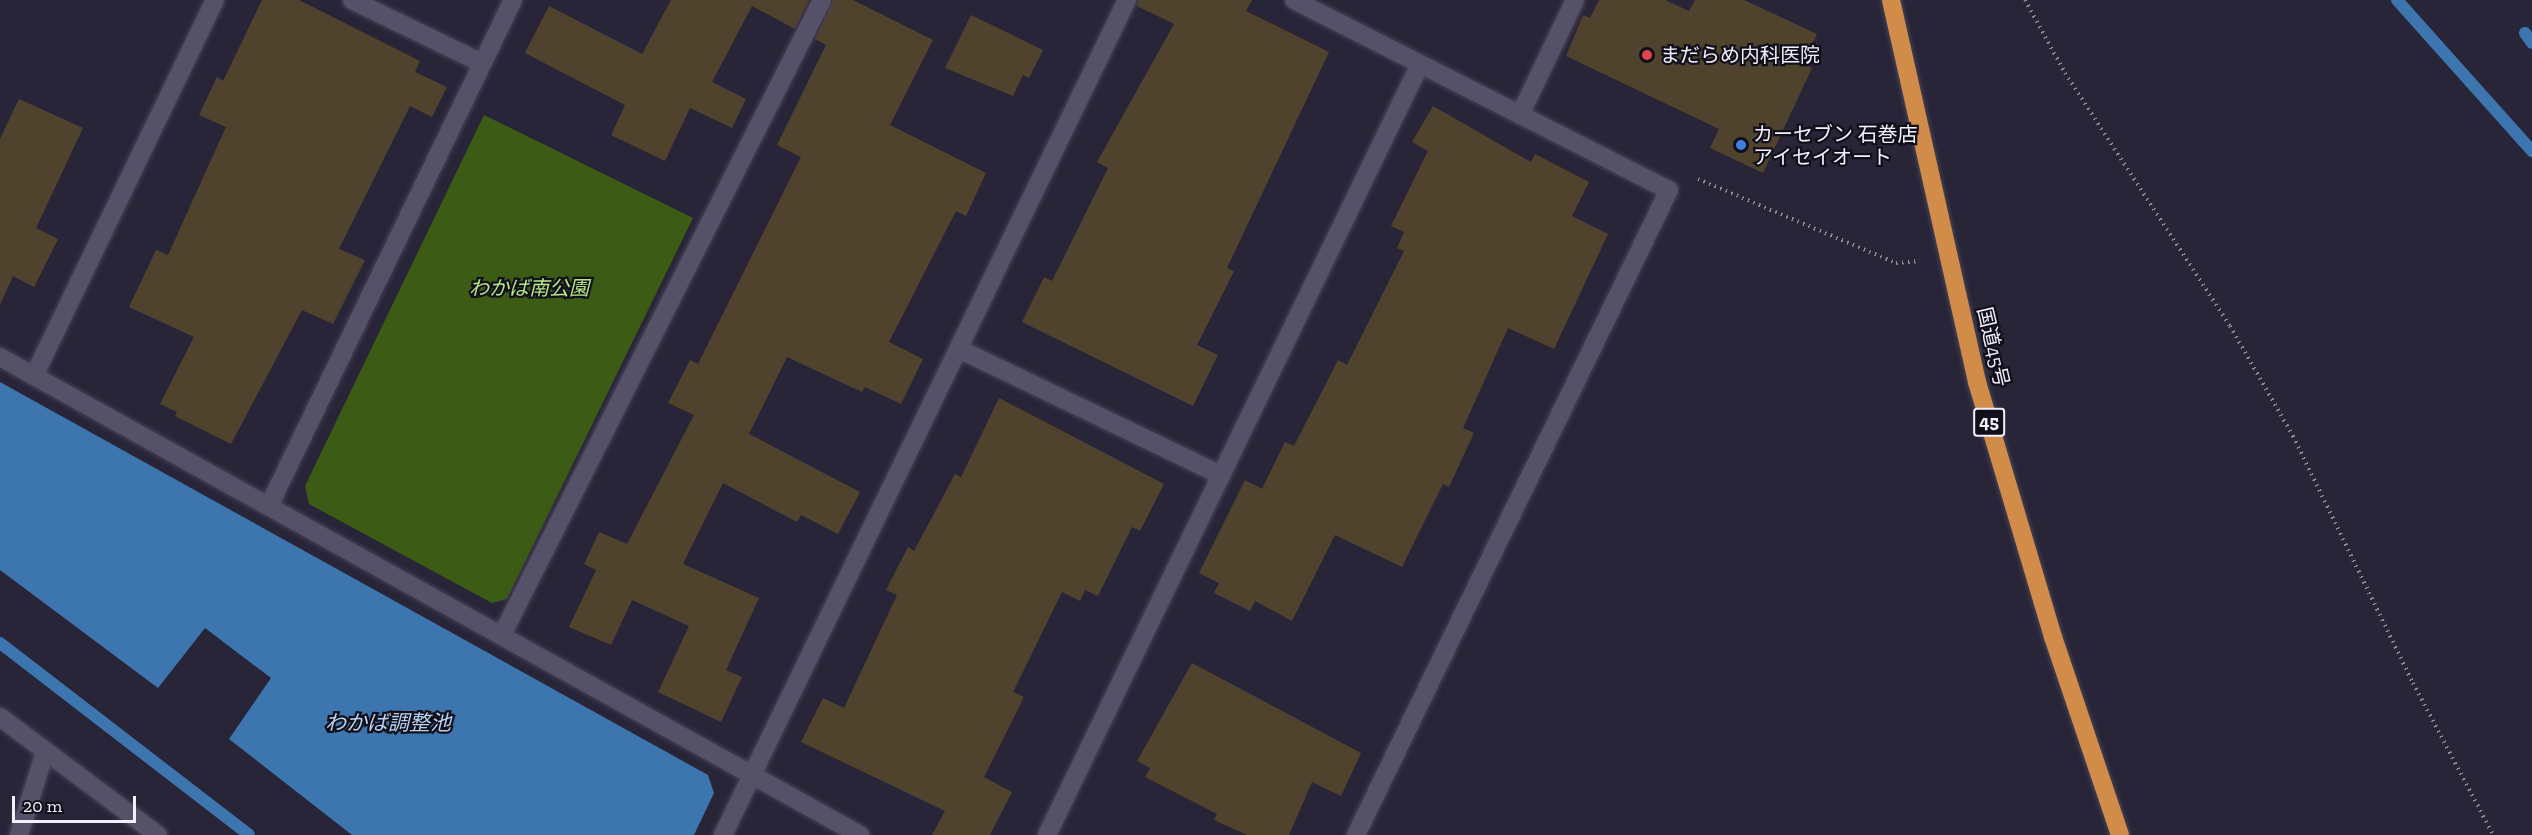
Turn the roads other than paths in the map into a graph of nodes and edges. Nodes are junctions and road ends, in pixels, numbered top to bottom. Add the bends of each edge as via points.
1 (215, 0) edge
2 (352, 0) edge
3 (513, 0) edge
4 (822, 0) edge
5 (1127, 0) edge
6 (1294, 0) edge
7 (1575, 0) edge
8 (1891, 0) edge
9 (482, 63) junction
10 (1420, 64) junction
11 (1520, 115) junction
12 (959, 349) junction
13 (0, 357) edge
14 (34, 376) junction
15 (1221, 475) junction
16 (269, 506) junction
17 (502, 635) junction
18 (0, 717) edge
19 (45, 752) junction
20 (752, 775) junction
21 (19, 835) edge
22 (158, 835) edge
23 (723, 835) edge
24 (860, 835) edge
25 (1047, 835) edge
26 (1356, 835) edge
27 (2120, 835) edge

1 - 14 street
2 - 9 street
3 - 9 street
4 - 17 street
5 - 12 street
6 - 10 street
7 - 11 street
8 - 27 highway, 国道45号 / 45 via 1977,382 2054,637
9 - 16 street
10 - 11 street
10 - 15 street
11 - 26 street via 1669,190
12 - 15 street
12 - 20 street
13 - 14 street
14 - 16 street
15 - 25 street
16 - 17 street
17 - 20 street
18 - 19 street
19 - 21 street
19 - 22 street
20 - 23 street
20 - 24 street

